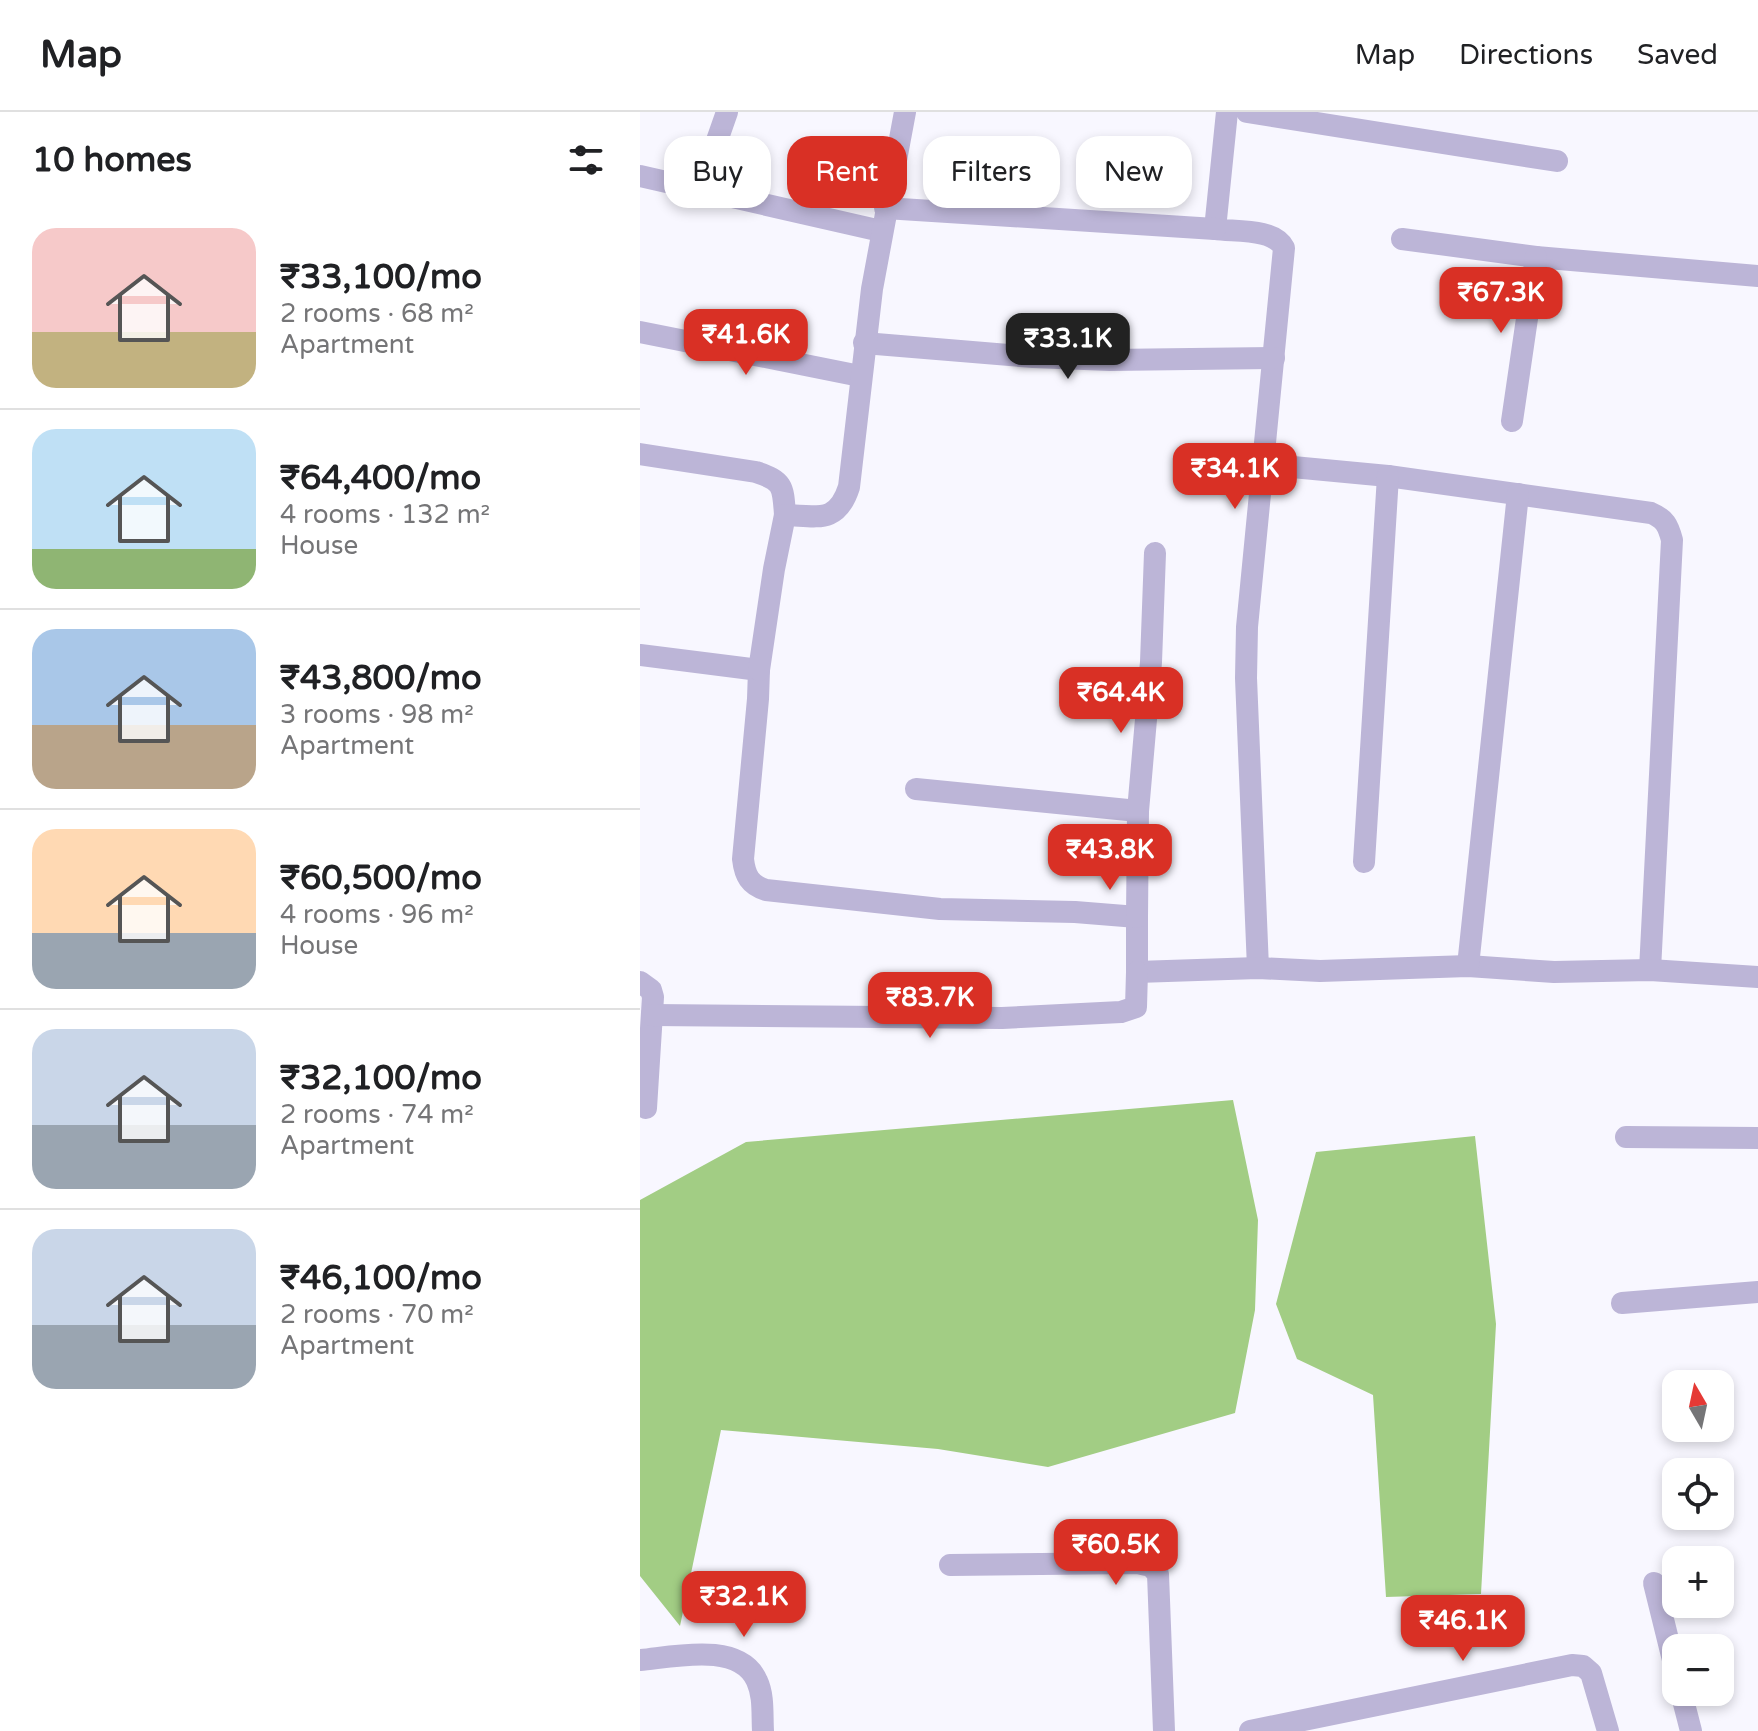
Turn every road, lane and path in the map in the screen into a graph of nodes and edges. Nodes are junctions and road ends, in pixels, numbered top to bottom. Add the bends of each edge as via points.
1 (727, 112) edge
2 (905, 112) edge
3 (1227, 112) edge
4 (1247, 112) edge
5 (719, 136) edge
6 (900, 136) edge
7 (1557, 161) dead end
8 (640, 176) edge
9 (664, 181) edge
10 (771, 205) edge
11 (885, 208) joint
12 (1215, 229) junction
13 (881, 231) junction
14 (1402, 239) dead end
15 (1536, 257) junction
16 (1758, 276) edge
17 (640, 332) edge
18 (864, 343) junction
19 (1274, 358) junction
20 (860, 376) junction
21 (1512, 421) dead end
22 (640, 454) edge
23 (1261, 464) junction
24 (1388, 476) junction
25 (1518, 494) junction
26 (785, 515) junction
27 (1155, 553) dead end
28 (640, 655) edge
29 (759, 670) junction
30 (916, 789) dead end
31 (1138, 811) junction
32 (1364, 862) dead end
33 (1137, 917) junction
34 (1468, 966) junction
35 (1258, 968) junction
36 (1650, 970) junction
37 (1137, 972) junction
38 (1758, 977) edge
39 (640, 982) edge
40 (652, 1015) junction
41 (646, 1108) dead end
42 (1626, 1137) dead end
43 (1758, 1138) edge
44 (1758, 1292) edge
45 (1622, 1303) dead end
46 (950, 1565) dead end
47 (1654, 1583) dead end
48 (1667, 1634) edge
49 (640, 1660) edge
50 (1685, 1706) edge
51 (763, 1731) edge
52 (1164, 1731) edge
53 (1250, 1731) edge
54 (1608, 1731) edge
55 (1691, 1731) edge

1 - 5 street
2 - 6 street
3 - 12 street
4 - 7 street
8 - 9 street
10 - 13 street
11 - 12 street
11 - 13 street
12 - 19 street via 1269,236 1284,248
13 - 18 street
14 - 15 street
15 - 16 street
15 - 21 street
17 - 20 street
18 - 19 street via 1110,360
18 - 20 street
19 - 23 street
20 - 26 street via 843,504 826,516
22 - 26 street via 768,476 780,482
23 - 24 street
23 - 35 street via 1246,678
24 - 25 street
24 - 32 street
25 - 34 street
25 - 36 street via 1651,513 1669,526
26 - 29 street
27 - 31 street
28 - 29 street
29 - 33 street via 743,859 747,878 757,887 911,906
30 - 31 street
31 - 33 street
33 - 37 street
34 - 35 street
34 - 36 street via 1554,972
35 - 37 street
36 - 38 street
37 - 40 street via 1136,1007 1121,1012 1002,1018
39 - 40 street via 651,990
40 - 41 street
42 - 43 street
44 - 45 street
46 - 52 street via 1151,1566 1158,1574
47 - 48 street
49 - 51 street via 706,1654 743,1664 759,1686
50 - 55 street
53 - 54 street via 1572,1665 1591,1673

